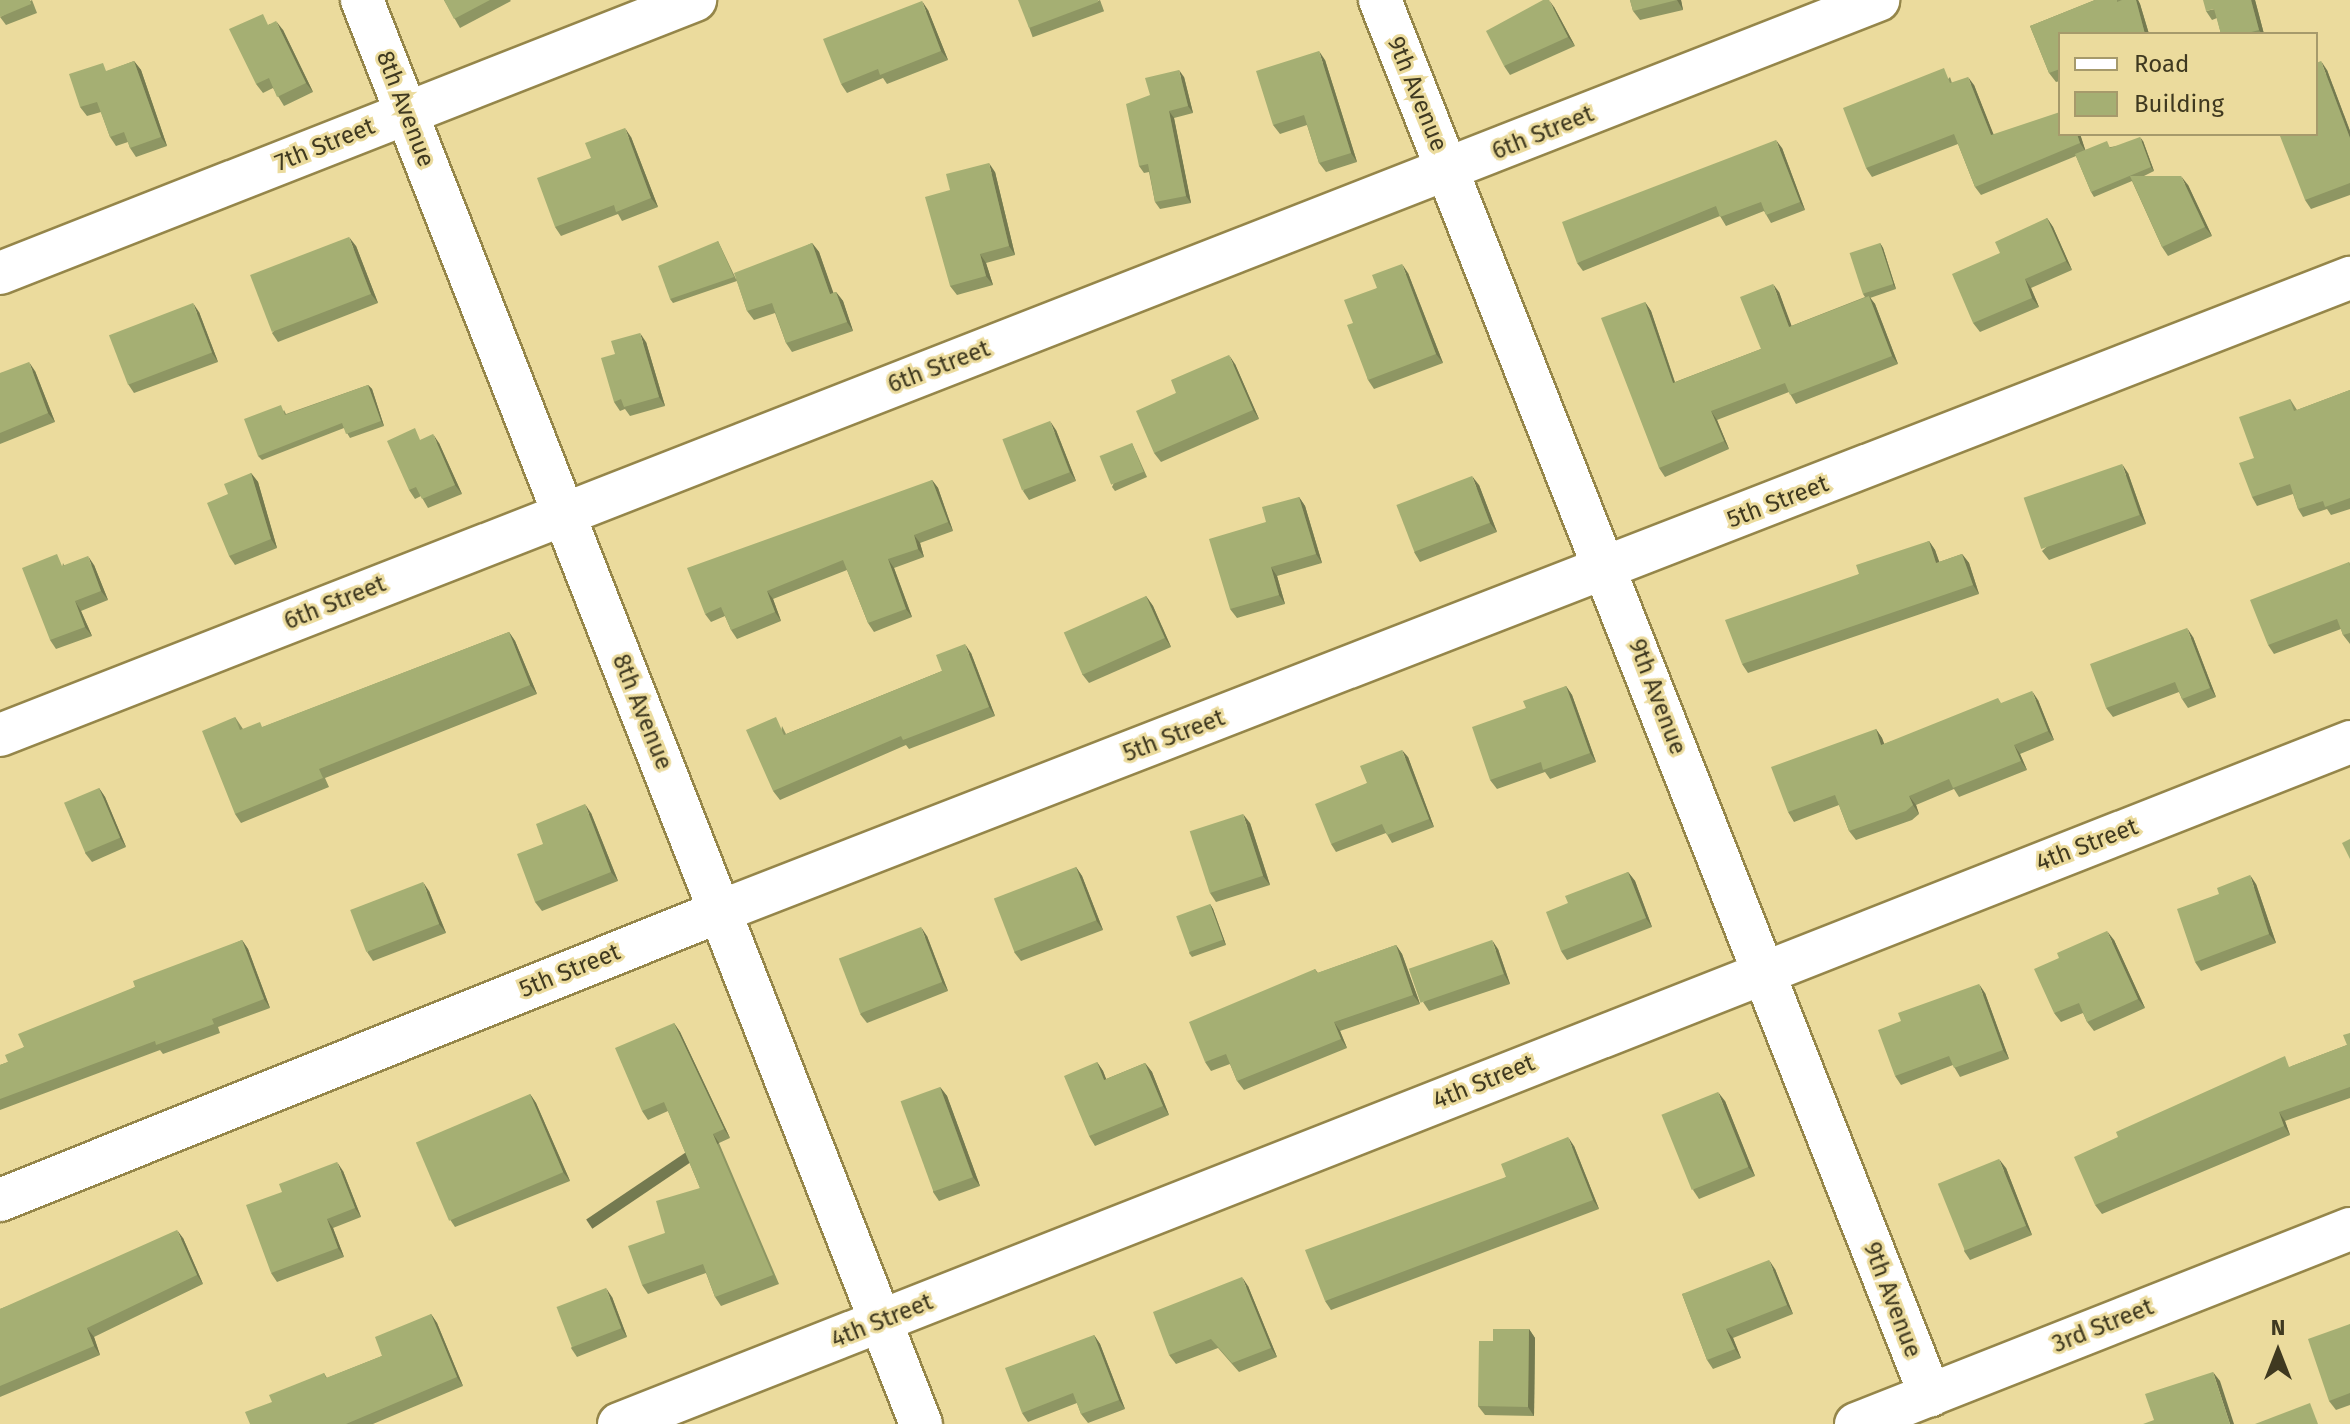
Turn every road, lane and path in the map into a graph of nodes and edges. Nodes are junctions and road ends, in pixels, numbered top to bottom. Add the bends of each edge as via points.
1 (362, 0) edge
2 (695, 0) edge
3 (1380, 0) edge
4 (1878, 0) edge
5 (406, 113) junction
6 (1448, 170) junction
7 (0, 273) edge
8 (2350, 278) edge
9 (564, 513) junction
10 (1608, 568) junction
11 (0, 735) edge
12 (2350, 742) edge
13 (721, 911) junction
14 (1763, 971) junction
15 (0, 1200) edge
16 (2350, 1229) edge
17 (880, 1321) junction
18 (1930, 1395) junction
19 (619, 1424) edge
20 (921, 1424) edge
21 (1856, 1424) edge

1 - 5 street, 8th Avenue
2 - 5 street, 7th Street
3 - 6 street, 9th Avenue
4 - 6 street, 6th Street
5 - 7 street, 7th Street
5 - 9 street, 8th Avenue
6 - 9 street, 6th Street
6 - 10 street, 9th Avenue
8 - 10 street, 5th Street
9 - 11 street, 6th Street
9 - 13 street, 8th Avenue
10 - 13 street, 5th Street
10 - 14 street, 9th Avenue
12 - 14 street, 4th Street
13 - 15 street, 5th Street
13 - 17 street, 8th Avenue
14 - 17 street, 4th Street
14 - 18 street, 9th Avenue
16 - 18 street, 3rd Street
17 - 19 street, 4th Street
17 - 20 street, 8th Avenue
18 - 21 street, 3rd Street

